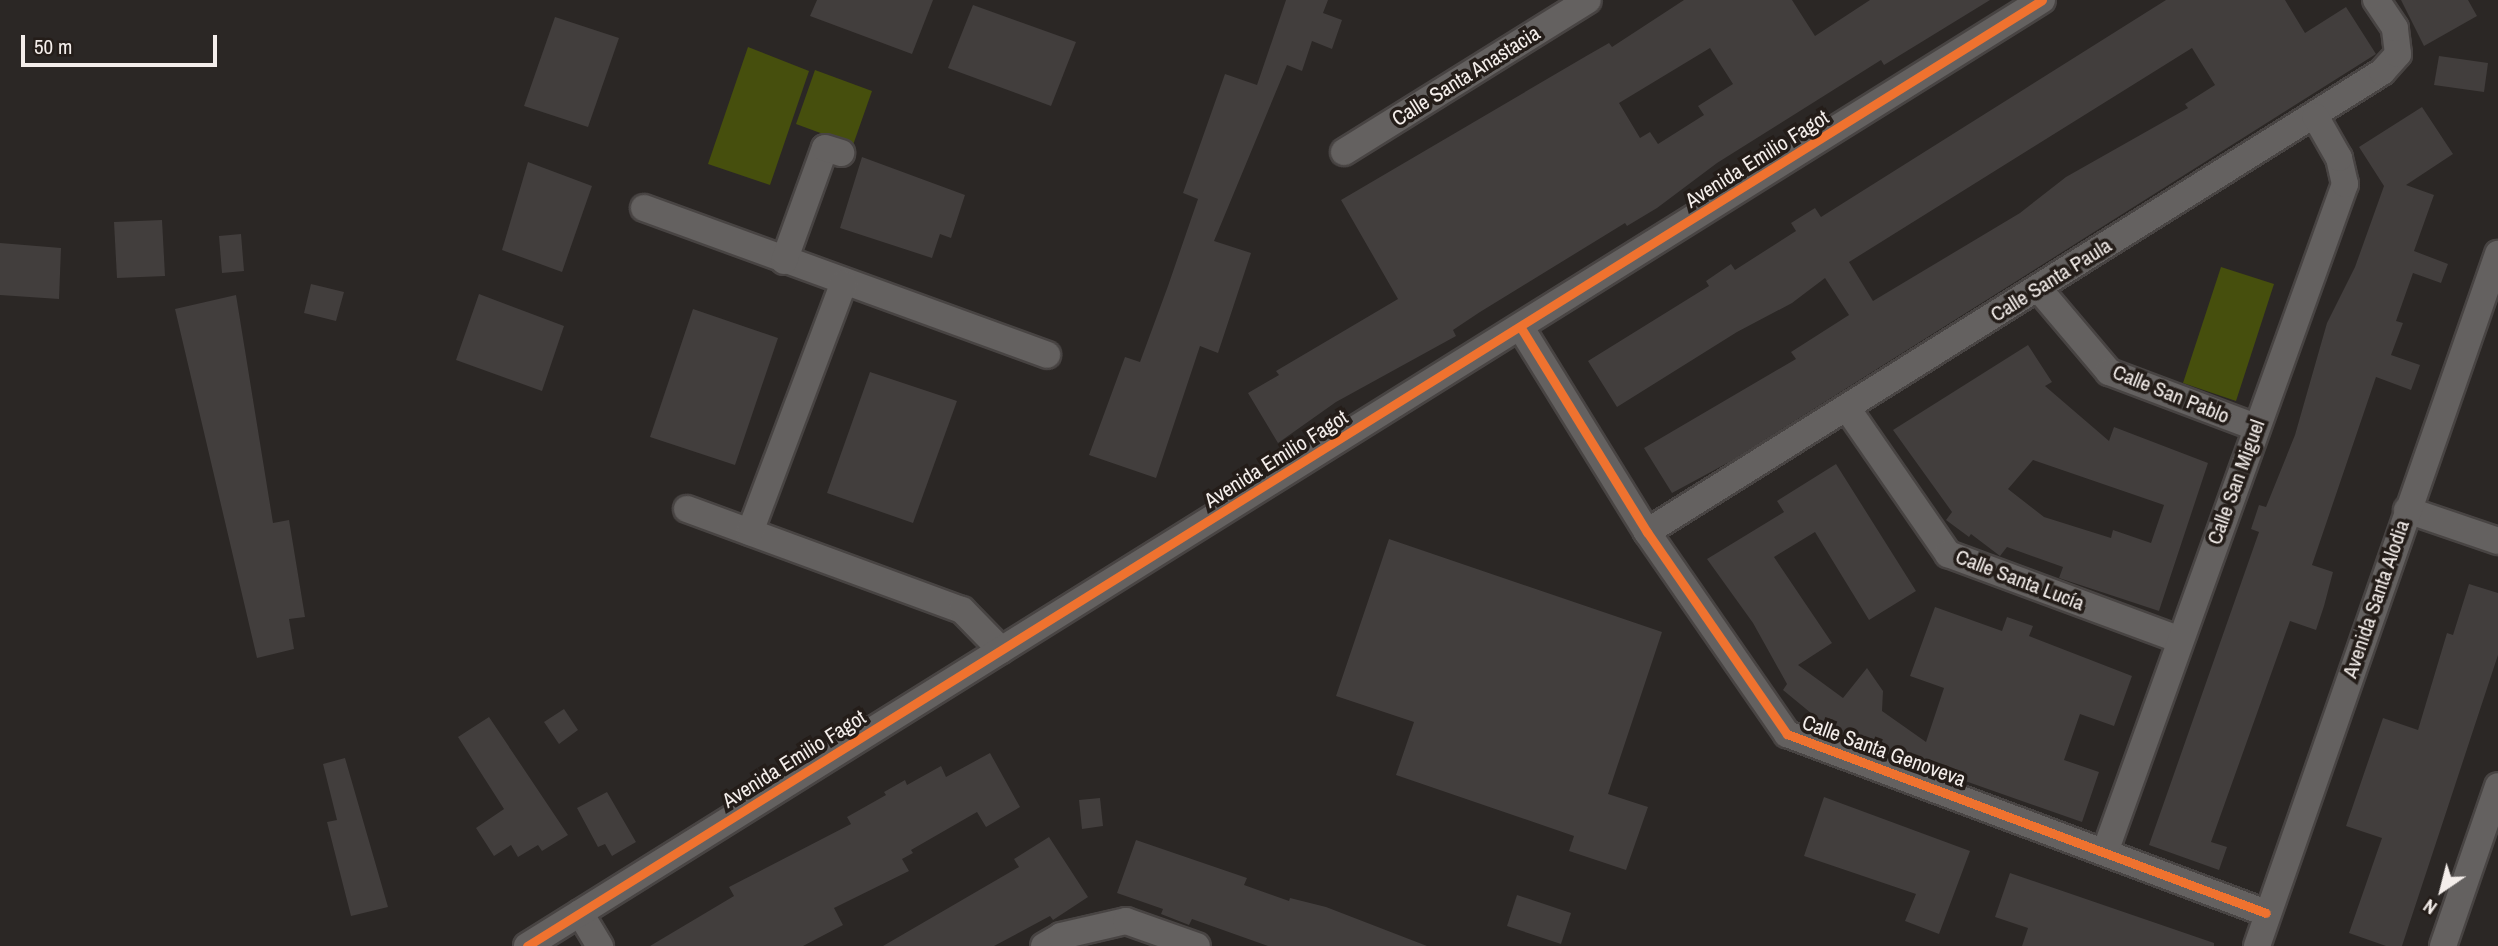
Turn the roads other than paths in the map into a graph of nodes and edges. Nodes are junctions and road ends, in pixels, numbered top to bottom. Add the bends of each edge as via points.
1 (1588, 0) edge
2 (2042, 0) edge
3 (2376, 0) edge
4 (2315, 116) junction
5 (1344, 152) dead end
6 (841, 153) dead end
7 (644, 208) dead end
8 (2498, 254) edge
9 (784, 261) junction
10 (844, 284) junction
11 (2038, 288) junction
12 (1521, 328) junction
13 (1046, 355) dead end
14 (1847, 408) junction
15 (2255, 427) junction
16 (687, 509) dead end
17 (2407, 510) junction
18 (750, 532) junction
19 (1647, 532) junction
20 (2498, 541) edge
21 (2180, 639) junction
22 (1001, 650) junction
23 (2498, 786) edge
24 (2105, 852) junction
25 (580, 913) junction
26 (2266, 913) junction
27 (527, 946) edge
28 (600, 946) edge
29 (1044, 946) edge
30 (1197, 946) edge
31 (2257, 946) edge
32 (2443, 946) edge

1 - 5 street, Calle Santa Anastacia
2 - 12 street, Avenida Emilio Fagot
3 - 4 street, Calle Santa Paula via 2395,28 2398,54 2382,72
4 - 11 street, Calle Santa Paula
4 - 15 street, Calle San Miguel via 2339,158 2345,184
6 - 9 street via 825,148
7 - 9 street
8 - 17 street, Avenida Santa Alodia
9 - 10 street
10 - 13 street
10 - 18 street
11 - 14 street, Calle Santa Paula
11 - 15 street, Calle San Pablo via 2109,372
12 - 19 street, Calle Santa Genoveva
12 - 22 street, Avenida Emilio Fagot
14 - 19 street, Calle Santa Paula
14 - 21 street, Calle Santa Lucía via 1948,554
15 - 21 street, Calle San Miguel
16 - 18 street
17 - 20 street
17 - 26 street, Avenida Santa Alodia
18 - 22 street via 962,610
19 - 24 street, Calle Santa Genoveva via 1787,734
21 - 24 street, Calle San Miguel
22 - 25 street, Avenida Emilio Fagot
23 - 32 street
24 - 26 street, Calle Santa Genoveva
25 - 27 street, Avenida Emilio Fagot
25 - 28 street
26 - 31 street, Avenida Santa Alodia
29 - 30 street via 1060,936 1126,921

